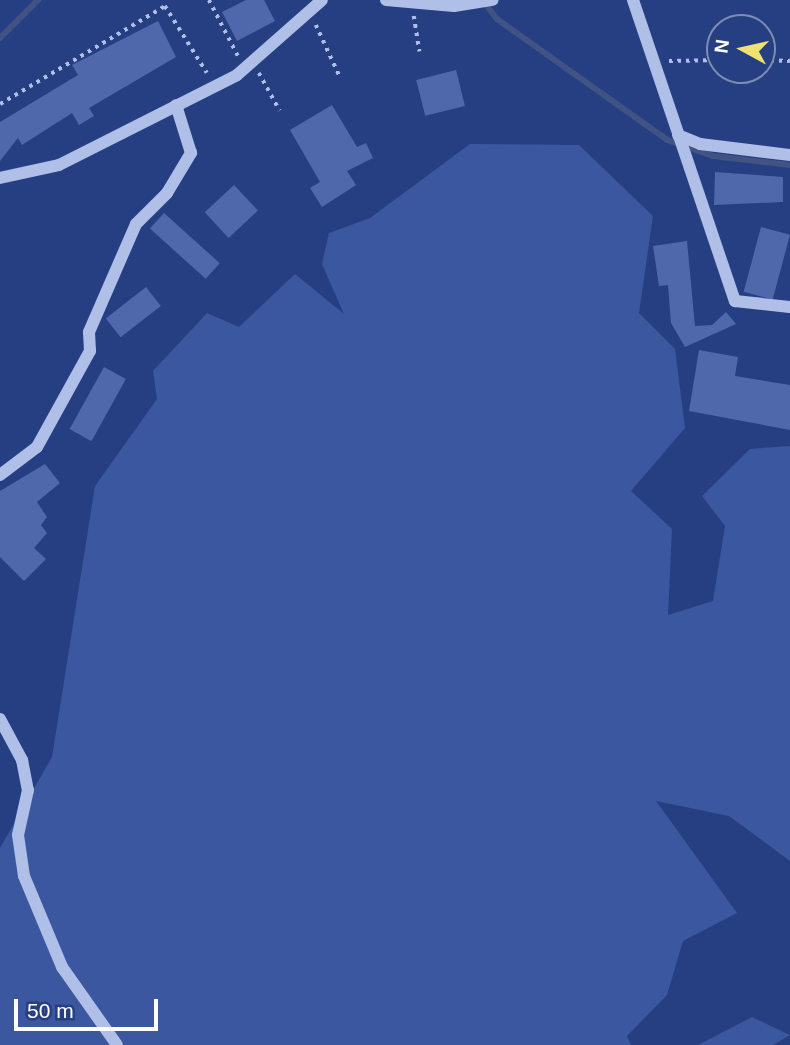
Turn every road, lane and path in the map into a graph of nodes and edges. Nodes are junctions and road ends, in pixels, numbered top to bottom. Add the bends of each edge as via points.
1 (209, 0) edge
2 (322, 0) edge
3 (386, 0) edge
4 (633, 0) edge
5 (491, 1) edge
6 (412, 4) junction
7 (309, 11) junction
8 (420, 52) dead end
9 (706, 61) edge
10 (656, 63) junction
11 (249, 67) junction
12 (340, 77) dead end
13 (216, 87) junction
14 (0, 104) edge
15 (176, 105) junction
16 (280, 111) dead end
17 (679, 138) junction
18 (790, 155) edge
19 (0, 178) edge
20 (790, 307) edge
21 (0, 475) edge
22 (0, 719) edge
23 (117, 1045) edge

1 - 11 path
2 - 7 street
3 - 6 street
4 - 10 street
5 - 6 street
6 - 8 path
7 - 11 street
7 - 12 path
9 - 10 path
10 - 17 street
11 - 13 street
11 - 16 path
13 - 14 path via 165,6
13 - 15 street
15 - 19 street via 58,165
15 - 21 street via 191,153 167,193 136,224 89,332 90,351 37,447
17 - 18 street
17 - 20 street via 735,301
22 - 23 street via 22,760 28,790 18,835 24,876 62,967

